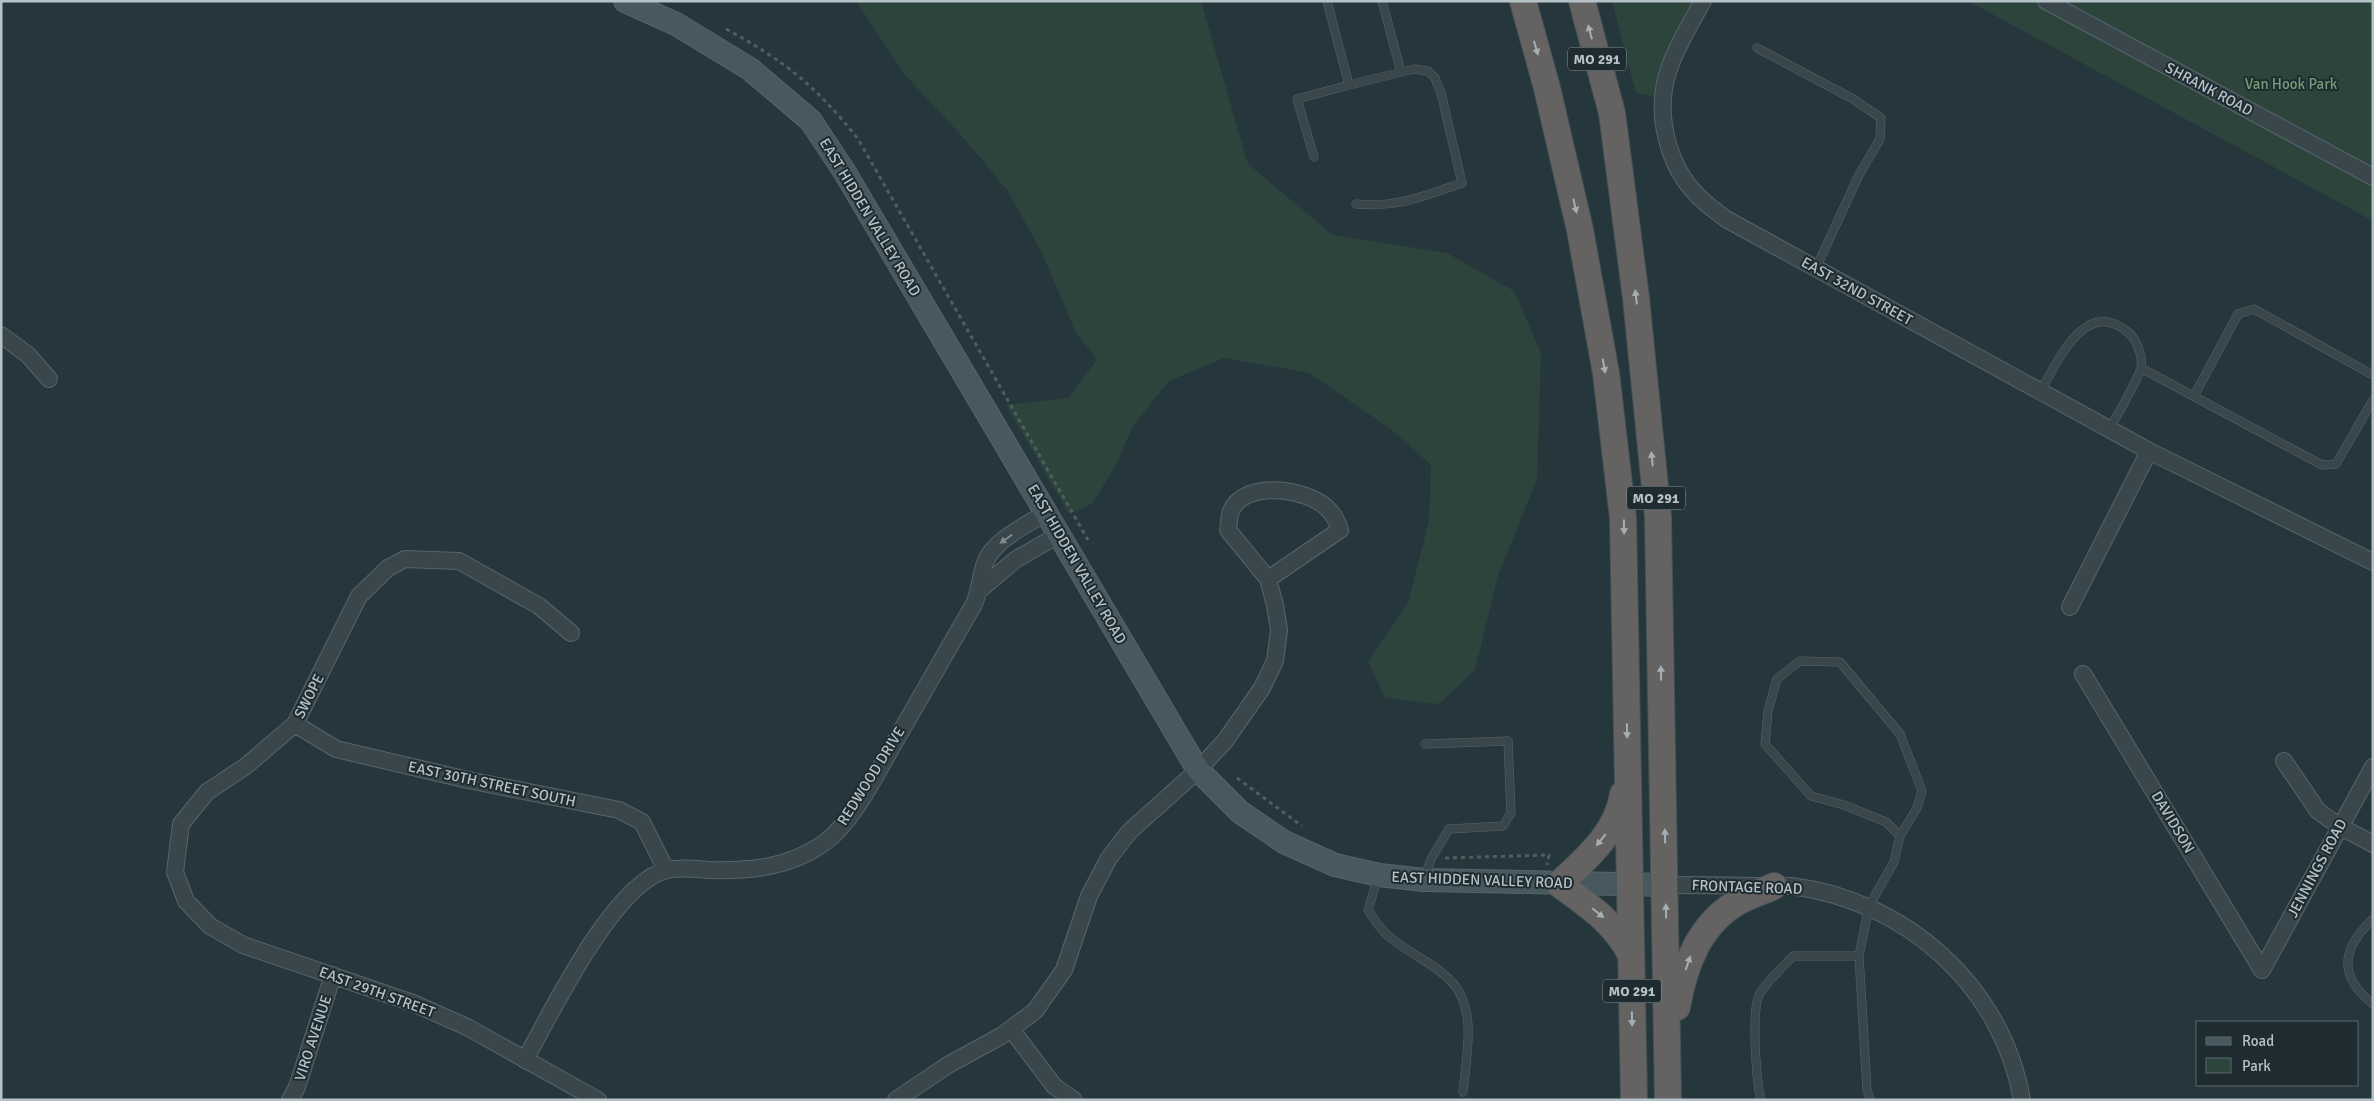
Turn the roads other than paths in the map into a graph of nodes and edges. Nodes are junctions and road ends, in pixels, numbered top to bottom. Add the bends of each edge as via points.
1 (625, 1) edge
2 (1327, 1) edge
3 (1382, 1) edge
4 (1522, 1) edge
5 (1582, 1) edge
6 (1703, 1) edge
7 (2046, 1) edge
8 (1758, 48) dead end
9 (1401, 72) junction
10 (1350, 85) junction
11 (1314, 157) dead end
12 (2373, 177) edge
13 (1356, 204) dead end
14 (1816, 268) junction
15 (1, 335) edge
16 (2141, 368) junction
17 (2373, 374) edge
18 (49, 378) dead end
19 (2040, 392) junction
20 (2194, 396) junction
21 (2373, 400) edge
22 (2109, 430) junction
23 (2149, 451) junction
24 (1047, 512) junction
25 (1060, 534) junction
26 (2373, 562) edge
27 (1268, 579) junction
28 (981, 589) junction
29 (2070, 607) dead end
30 (571, 633) dead end
31 (2083, 674) dead end
32 (295, 724) junction
33 (1425, 744) dead end
34 (2284, 761) dead end
35 (1205, 762) junction
36 (1628, 763) junction
37 (2373, 768) edge
38 (2339, 826) junction
39 (1900, 836) junction
40 (2373, 844) edge
41 (666, 870) junction
42 (175, 872) joint
43 (1379, 875) junction
44 (1424, 880) junction
45 (1630, 882) junction
46 (1552, 884) junction
47 (1666, 884) junction
48 (1774, 886) junction
49 (1869, 906) junction
50 (2373, 919) edge
51 (1631, 956) junction
52 (1859, 956) junction
53 (2262, 970) joint
54 (334, 975) junction
55 (2373, 1004) edge
56 (1010, 1029) junction
57 (525, 1060) junction
58 (1668, 1062) junction
59 (1463, 1092) dead end
60 (290, 1100) edge
61 (598, 1100) edge
62 (896, 1100) edge
63 (1074, 1100) edge
64 (1634, 1100) edge
65 (1668, 1100) edge
66 (1761, 1100) edge
67 (1870, 1100) edge
68 (2022, 1100) edge

1 - 24 main road, EAST HIDDEN VALLEY ROAD via 676,24 750,69 811,121
2 - 10 lane
3 - 9 lane
4 -> 36 highway, MO 291 via 1548,88 1578,220 1606,373 1623,518
47 -> 5 highway, MO 291 via 1658,517 1636,298 1612,113
6 - 14 street, EAST 32ND STREET via 1668,71 1663,98 1664,125 1670,151 1698,197 1726,219
7 - 12 street, SHRANK ROAD
8 - 14 lane via 1853,99 1881,118 1880,139 1859,175
9 - 10 lane
9 - 13 lane via 1414,69 1428,71 1435,78 1462,182 1396,205
10 - 11 lane via 1297,100
14 - 19 street, EAST 32ND STREET
15 - 18 street via 28,355
16 - 19 lane via 2140,354 2132,336 2121,326 2104,321 2088,325 2073,336
16 - 20 lane
16 - 22 lane
17 - 20 lane via 2254,309 2238,314
19 - 22 street, EAST 32ND STREET
20 - 21 lane via 2322,465 2336,464
22 - 23 street, EAST 32ND STREET
23 - 26 street, EAST 32ND STREET
23 - 29 street
24 - 25 main road, EAST HIDDEN VALLEY ROAD
24 -> 28 street, REDWOOD DRIVE via 993,550 985,560
25 - 28 street, REDWOOD DRIVE via 1015,560
25 - 35 main road, EAST HIDDEN VALLEY ROAD
27 - 27 street via 1228,530 1232,510 1243,497 1260,490 1301,495 1325,506 1335,516 1340,530
27 - 35 street via 1279,630 1275,661 1262,688
28 - 41 street, REDWOOD DRIVE via 869,785 840,828 825,842 787,864 745,871
30 - 32 street, SWOPE via 538,606 459,561 405,559 388,568 359,596
31 - 53 street, DAVIDSON
32 - 41 street, EAST 30TH STREET SOUTH via 336,749 619,810 642,822
32 - 42 street, SWOPE via 246,766 207,792 180,824
33 - 44 lane via 1508,741 1511,813 1503,826 1449,829 1431,859
34 - 38 street via 2318,811
35 - 43 main road, EAST HIDDEN VALLEY ROAD via 1240,812 1284,842 1335,865
35 - 56 street via 1129,832 1109,858 1089,896 1064,970 1035,1011
36 - 45 highway, MO 291
36 -> 46 highway via 1622,806 1612,825 1600,842
37 - 38 street, JENNINGS ROAD
38 - 40 street
38 - 53 street, JENNINGS ROAD
39 - 39 lane via 1917,808 1922,791 1900,734 1840,662 1800,660 1777,678 1768,710 1765,744 1811,796 1886,822
39 - 49 lane via 1894,862
41 - 57 street via 635,888 617,907 577,966
42 - 54 street, EAST 29TH STREET via 186,901 210,926 243,945
43 - 44 main road, EAST HIDDEN VALLEY ROAD
43 - 59 lane via 1368,910 1381,931 1442,973 1461,996 1468,1030
44 - 46 main road, EAST HIDDEN VALLEY ROAD
45 - 46 main road, EAST HIDDEN VALLEY ROAD
45 - 47 main road, EAST HIDDEN VALLEY ROAD
45 - 51 highway, MO 291
46 -> 51 highway via 1605,919 1622,937
47 - 48 street, FRONTAGE ROAD
58 -> 47 highway, MO 291
48 - 49 street, FRONTAGE ROAD via 1832,894
58 -> 48 highway via 1680,994 1696,944 1711,925 1736,903
49 - 52 lane
49 - 68 street, FRONTAGE ROAD via 1909,928 1937,950 1975,989 1999,1028 2018,1078
50 - 55 lane via 2348,952 2348,972 2358,992
51 -> 64 highway, MO 291
52 - 66 lane via 1793,956 1758,996 1758,1087
52 - 67 lane
54 - 57 street, EAST 29TH STREET via 413,1003 467,1027
54 - 60 street, VIRO AVENUE
56 - 62 street via 948,1064
56 - 63 street via 1054,1086
57 - 61 street, EAST 29TH STREET
58 - 65 highway, MO 291

